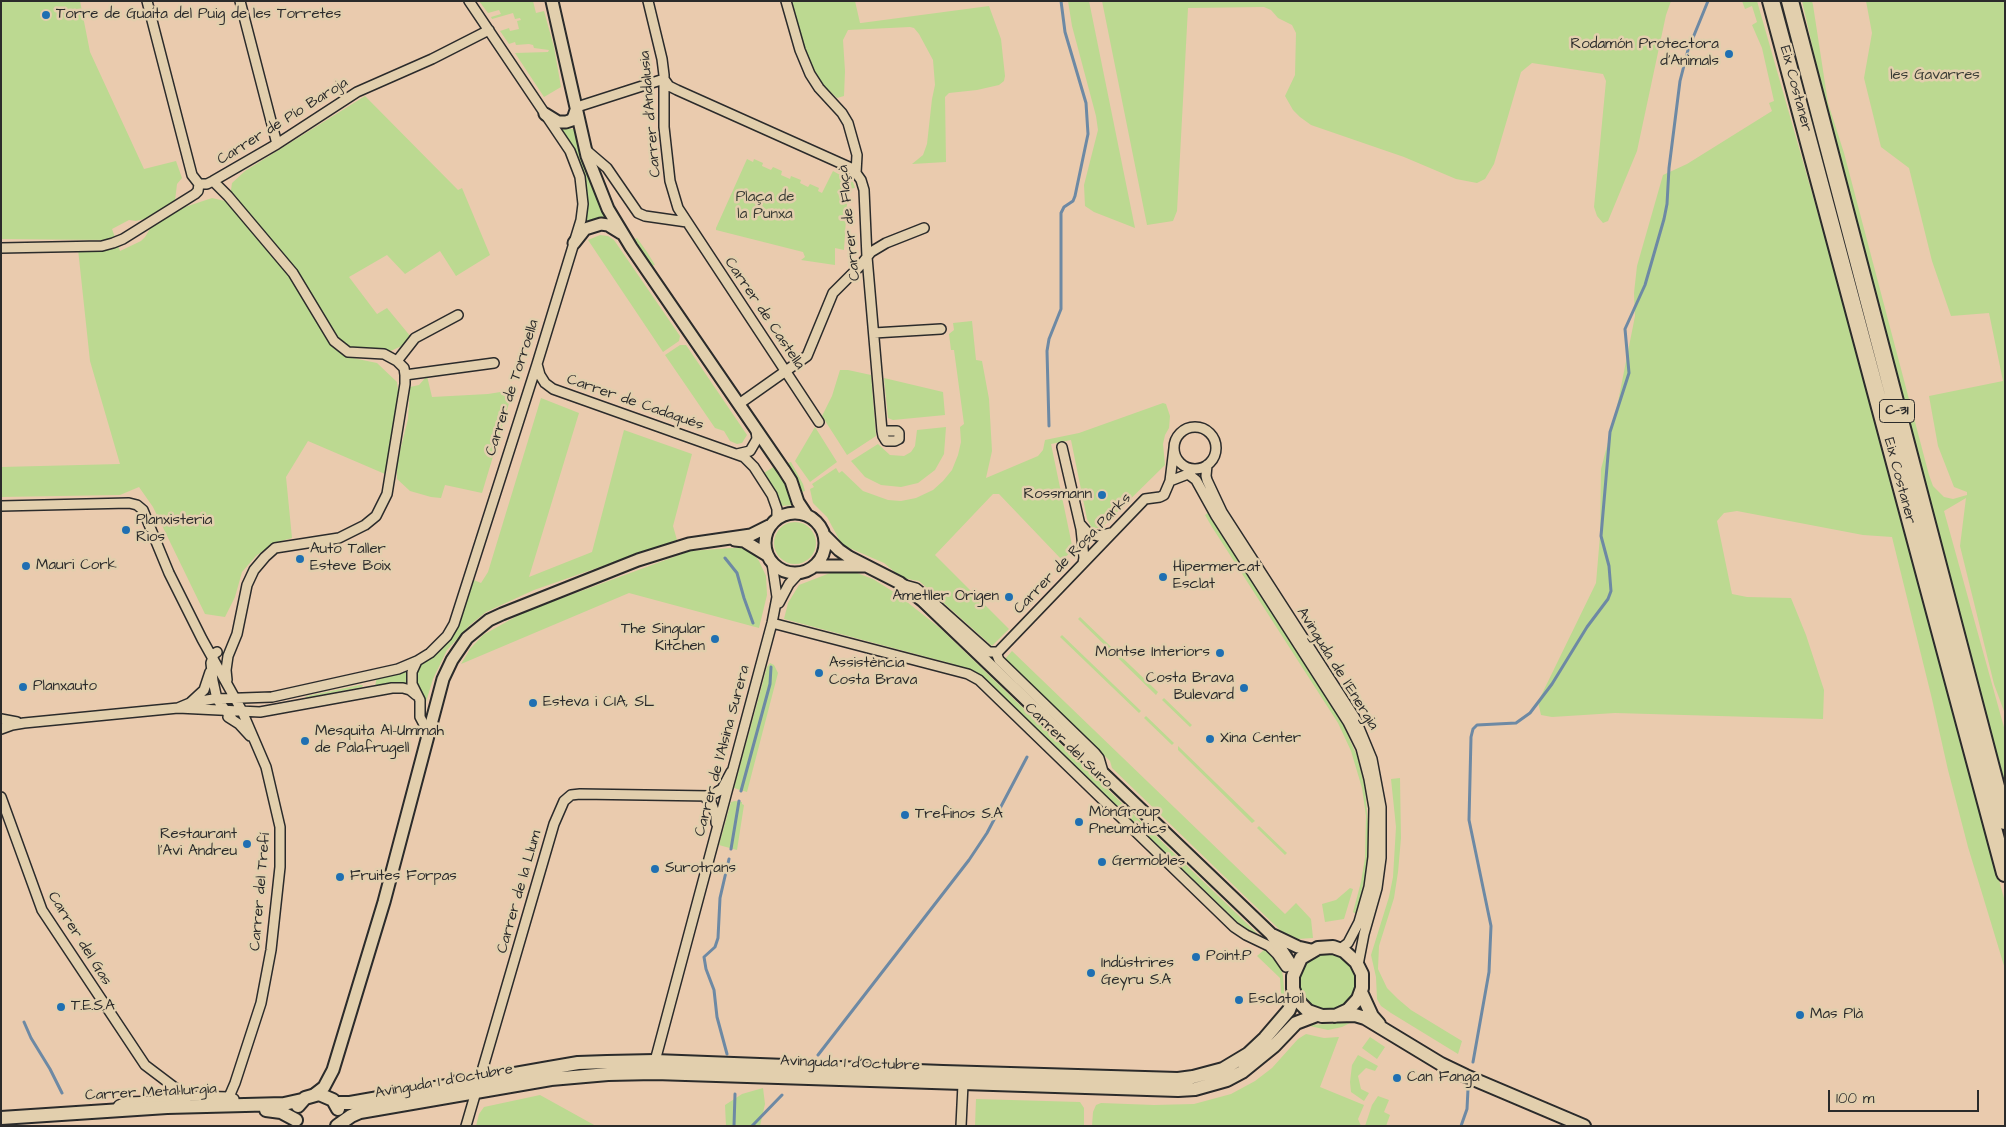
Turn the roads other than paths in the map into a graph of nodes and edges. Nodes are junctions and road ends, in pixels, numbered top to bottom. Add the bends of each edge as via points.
1 (147, 1) edge
2 (240, 1) edge
3 (552, 1) edge
4 (648, 1) edge
5 (786, 1) edge
6 (1770, 1) edge
7 (1790, 1) edge
8 (469, 2) edge
9 (489, 30) junction
10 (664, 79) junction
11 (577, 108) junction
12 (545, 114) junction
13 (277, 144) junction
14 (586, 150) junction
15 (856, 173) junction
16 (213, 181) junction
17 (199, 184) junction
18 (686, 222) junction
19 (924, 228) dead end
20 (626, 237) junction
21 (574, 243) junction
22 (1, 248) edge
23 (867, 257) junction
24 (458, 315) dead end
25 (941, 329) dead end
26 (874, 333) junction
27 (397, 361) junction
28 (494, 363) dead end
29 (537, 364) junction
30 (786, 372) junction
31 (405, 375) junction
32 (739, 404) junction
33 (820, 422) dead end
34 (753, 425) junction
35 (882, 431) dead end
36 (1062, 447) dead end
37 (1174, 448) junction
38 (737, 454) junction
39 (1207, 465) junction
40 (1198, 469) junction
41 (1188, 474) junction
42 (1170, 482) junction
43 (1, 506) edge
44 (806, 514) junction
45 (773, 522) junction
46 (1081, 529) junction
47 (1116, 530) junction
48 (825, 536) junction
49 (730, 538) junction
50 (1102, 544) junction
51 (770, 559) junction
52 (1083, 563) junction
53 (815, 566) junction
54 (866, 566) junction
55 (799, 573) junction
56 (900, 583) junction
57 (772, 622) junction
58 (233, 642) junction
59 (998, 652) junction
60 (215, 655) junction
61 (417, 661) junction
62 (211, 669) junction
63 (365, 677) junction
64 (229, 686) junction
65 (288, 694) junction
66 (361, 694) junction
67 (416, 695) junction
68 (240, 698) junction
69 (217, 699) junction
70 (190, 703) junction
71 (178, 708) junction
72 (235, 712) junction
73 (264, 712) junction
74 (1, 719) edge
75 (24, 723) junction
76 (1, 730) edge
77 (428, 732) junction
78 (252, 734) junction
79 (256, 743) junction
80 (731, 772) junction
81 (1104, 775) junction
82 (702, 796) junction
83 (1, 798) edge
84 (2005, 821) edge
85 (716, 830) junction
86 (2005, 873) edge
87 (1271, 934) junction
88 (1340, 949) junction
89 (1311, 950) junction
90 (1358, 965) junction
91 (1293, 973) junction
92 (1294, 991) junction
93 (1361, 992) junction
94 (1317, 1015) junction
95 (1335, 1016) junction
96 (1381, 1026) junction
97 (655, 1067) junction
98 (333, 1070) junction
99 (840, 1074) junction
100 (478, 1079) junction
101 (963, 1084) junction
102 (474, 1093) junction
103 (315, 1094) junction
104 (190, 1096) junction
105 (228, 1097) junction
106 (302, 1100) junction
107 (334, 1101) junction
108 (246, 1105) junction
109 (360, 1106) junction
110 (115, 1111) junction
111 (1, 1118) edge
112 (1, 1123) edge
113 (297, 1123) edge
114 (337, 1126) edge
115 (466, 1126) edge
116 (961, 1126) edge
117 (1584, 1126) edge

1 - 17 street via 192,175
2 - 13 street
3 - 11 street
4 - 10 street, Carrer d'Andalusia
5 - 15 street, Carrer de Flaçà via 810,74 848,123 857,155
6 - 86 highway, Eix Costaner / C-31
7 - 84 highway, Eix Costaner / C-31
8 - 9 street, Carrer de Torroella
9 - 12 street, Carrer de Torroella
9 - 13 street, Carrer de Pío Baroja via 357,92
10 - 11 street
10 - 15 street via 677,90
10 - 18 street, Carrer d'Andalusia via 664,127 670,181
11 - 12 street via 572,120 566,122 558,122
11 - 14 street
12 - 21 street, Carrer de Torroella via 570,152 580,177 583,204
13 - 16 street, Carrer de Pío Baroja
14 - 18 street via 607,168 638,213
14 - 20 street via 608,209
15 - 23 street, Carrer de Flaçà via 864,190
16 - 17 street, Carrer de Pío Baroja
16 - 27 street via 293,273 341,348 348,352 384,354
17 - 22 street via 195,194 123,239 102,246
18 - 30 street, Carrer de Castella
19 - 23 street via 886,243
20 - 21 street via 616,228 600,224 586,229
20 - 32 street
21 - 29 street, Carrer de Torroella
23 - 26 street, Carrer de Flaçà
23 - 30 street via 831,296 807,356
24 - 27 street via 415,338
25 - 26 street
26 - 35 street, Carrer de Flaçà
27 - 31 street via 404,368
28 - 31 street
29 - 38 street, Carrer de Cadaqués via 545,383 553,389
29 - 61 street, Carrer de Torroella via 454,624 439,645
30 - 32 street
30 - 33 street, Carrer de Castella
31 - 58 street via 387,494 376,516 339,538 275,548 250,578
32 - 34 street
34 - 38 street via 757,440 745,454
34 - 44 street via 791,482
36 - 46 street
37 - 39 street via 1182,431 1195,427 1207,430 1216,447 1214,459
37 - 40 street via 1178,461 1187,469
37 - 42 street
38 - 45 street, Carrer de Cadaqués via 749,461 772,494 777,510
39 - 40 street
39 - 90 street, Avinguda de l'Energia via 1207,480 1222,512 1355,718 1372,758 1381,807 1381,858
40 - 41 street
41 - 42 street
41 - 88 street, Avinguda de l'Energia via 1196,480 1348,722 1364,760 1374,808 1374,858 1359,922 1348,943
42 - 47 street, Carrer de Rosa Parks via 1164,495 1145,499
43 - 60 street via 137,505 146,515 163,560 207,648
44 - 45 street via 788,513
44 - 48 street via 818,523
45 - 49 street via 751,535
45 - 51 street via 765,543
46 - 47 street via 1098,536
46 - 50 street via 1093,545
46 - 52 street
47 - 50 street, Carrer de Rosa Parks
48 - 53 street via 824,552
48 - 54 street via 839,550
49 - 51 street via 744,541
49 - 77 street via 662,551 489,620 467,638 452,660 443,679
50 - 52 street, Carrer de Rosa Parks
51 - 55 street via 784,571
51 - 57 street, Carrer de l'Alsina Surera via 777,597
52 - 59 street, Carrer de Rosa Parks
53 - 54 street
53 - 55 street
54 - 56 street
55 - 57 street, Carrer de l'Alsina Surera via 789,584
56 - 59 street via 926,595 988,652
56 - 81 street via 924,601
57 - 80 street, Carrer de l'Alsina Surera
57 - 91 street, Carrer del Suro via 968,674 979,680 1234,927 1269,946
58 - 60 street
58 - 64 street via 227,665
59 - 81 street via 999,660 1095,753
60 - 62 street
60 - 64 street
61 - 63 street, Carrer de Torroella
61 - 67 street via 412,672
62 - 69 street
62 - 70 street via 204,690
63 - 65 street, Carrer de Torroella
63 - 66 street via 372,682
64 - 68 street
65 - 68 street
65 - 72 street via 268,702 250,702
66 - 67 street via 399,687
66 - 73 street
67 - 77 street via 421,704 420,717
68 - 69 street
68 - 72 street
69 - 70 street
69 - 72 street
70 - 71 street
71 - 72 street
71 - 75 street
72 - 73 street
72 - 78 street, Carrer del Trefí
72 - 79 street
73 - 78 street via 252,721
74 - 75 street
75 - 76 street
77 - 98 street via 386,892
78 - 79 street, Carrer del Trefí
79 - 105 street, Carrer del Trefí via 278,812 280,867 264,990
80 - 82 street, Carrer de la Llum via 722,790
80 - 85 street, Carrer de l'Alsina Surera
81 - 87 street
82 - 85 street via 714,808
82 - 100 street, Carrer de la Llum via 580,794 564,801 554,824
83 - 104 street, Carrer del Gas via 36,898 52,927 145,1065
85 - 97 street, Carrer de l'Alsina Surera
87 - 89 street via 1298,948
87 - 91 street
88 - 89 main road via 1326,946
88 - 90 main road via 1351,955
89 - 91 main road via 1301,958
90 - 93 main road via 1362,978
91 - 92 main road
92 - 94 main road via 1301,1004
92 - 99 main road, Avinguda 1 d'Octubre via 1289,1010 1248,1054 1223,1069 1193,1077
93 - 95 main road via 1351,1007
93 - 96 main road via 1372,1016
94 - 95 main road
94 - 101 main road, Avinguda 1 d'Octubre via 1296,1023 1242,1072 1228,1080 1195,1089
95 - 96 main road via 1355,1016
96 - 117 main road via 1441,1064
97 - 99 main road, Avinguda 1 d'Octubre via 769,1077
97 - 99 main road, Avinguda 1 d'Octubre via 778,1066
97 - 100 main road, Avinguda 1 d'Octubre via 578,1063
97 - 102 main road, Avinguda 1 d'Octubre via 580,1075
98 - 103 street via 324,1087
98 - 107 street
99 - 101 main road, Avinguda 1 d'Octubre
100 - 102 street, Carrer de la Llum
100 - 109 main road, Avinguda 1 d'Octubre
101 - 116 street
102 - 109 main road, Avinguda 1 d'Octubre
102 - 115 street, Carrer de la Llum
103 - 106 main road, Carrer Metal·lurgia
103 - 107 main road
104 - 105 street, Carrer del Gas
104 - 110 street via 182,1100 127,1102
105 - 108 street, Carrer del Gas
106 - 108 main road, Carrer Metal·lurgia
106 - 113 main road via 297,1107
107 - 109 main road
107 - 114 main road via 339,1115
108 - 110 main road, Carrer Metal·lurgia
109 - 114 main road
110 - 111 main road, Carrer Metal·lurgia
112 - 113 main road, Carrer Metal·lurgia via 268,1110 281,1112

